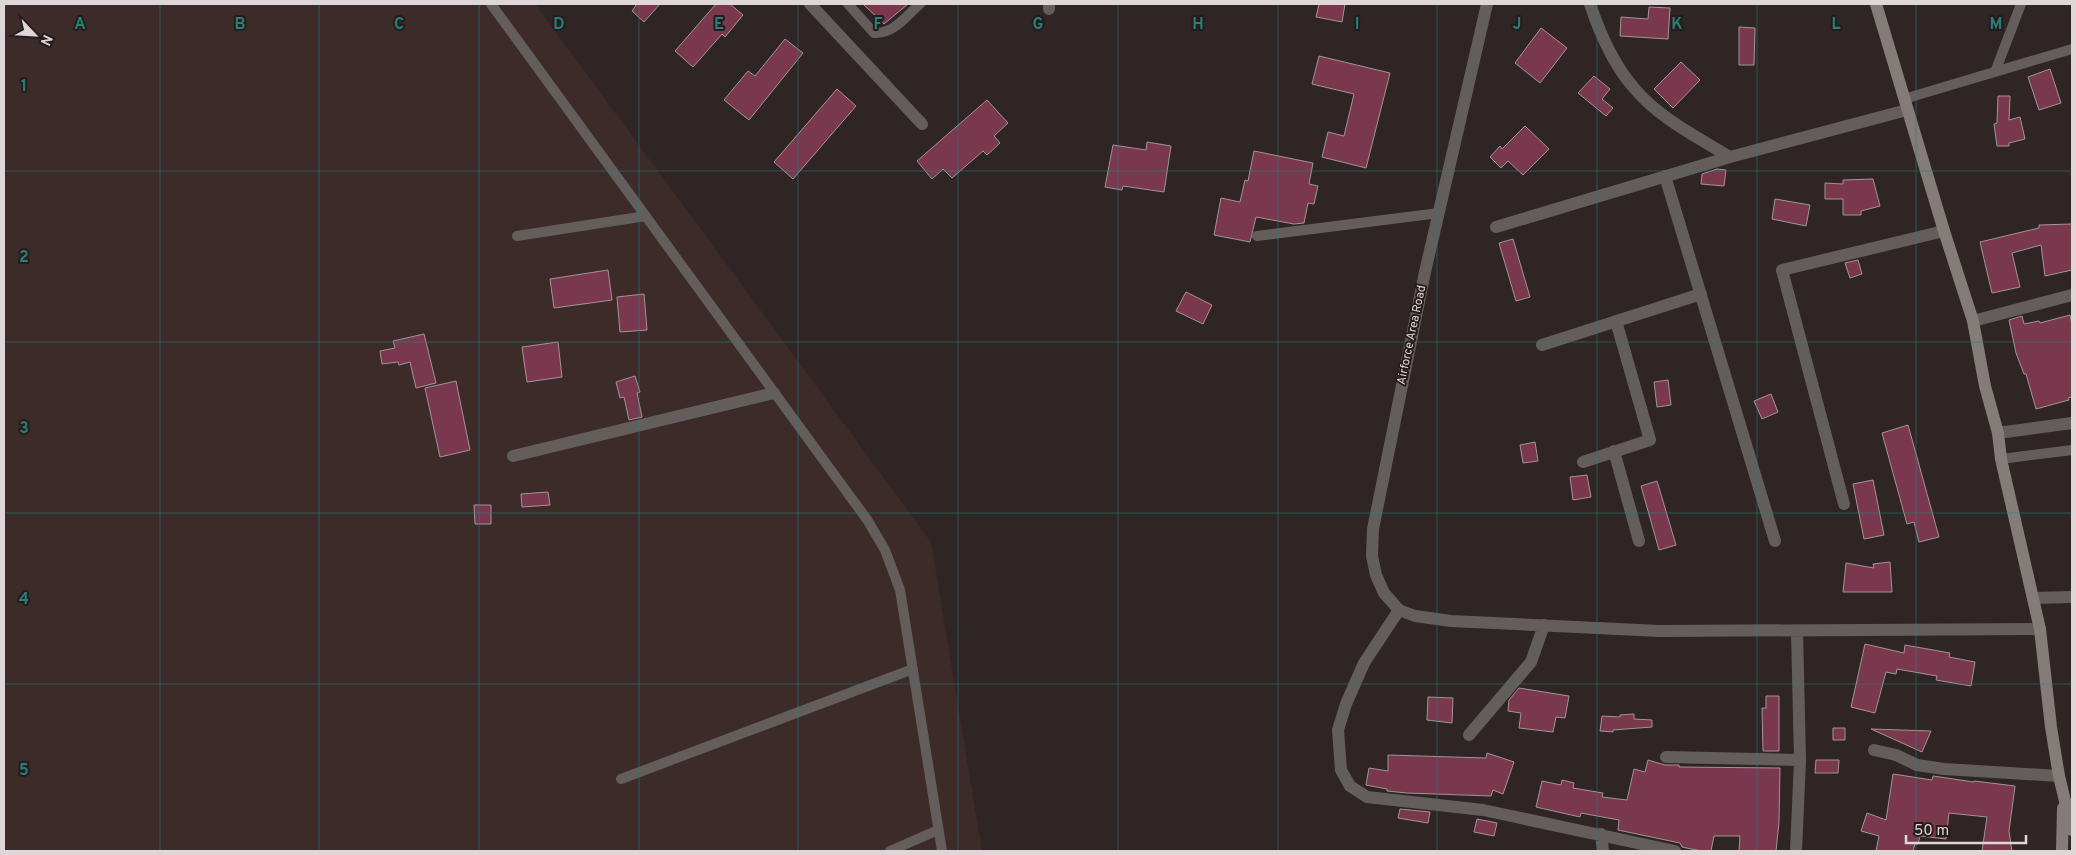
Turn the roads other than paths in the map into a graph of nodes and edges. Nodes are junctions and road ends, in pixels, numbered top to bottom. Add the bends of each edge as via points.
1 (491, 4) edge
2 (810, 4) edge
3 (848, 4) edge
4 (920, 4) edge
5 (1487, 4) edge
6 (1590, 4) edge
7 (1876, 4) edge
8 (2021, 4) edge
9 (2072, 49) edge
10 (1995, 72) junction
11 (1906, 104) junction
12 (922, 124) dead end
13 (1730, 157) junction
14 (1665, 176) junction
15 (1439, 213) junction
16 (646, 216) junction
17 (1496, 227) dead end
18 (1944, 231) junction
19 (517, 236) dead end
20 (1257, 236) dead end
21 (1701, 294) junction
22 (2072, 296) edge
23 (1616, 321) junction
24 (1973, 321) junction
25 (1542, 346) dead end
26 (774, 393) junction
27 (2072, 423) edge
28 (1998, 433) junction
29 (2072, 450) edge
30 (1614, 451) junction
31 (513, 456) dead end
32 (2001, 459) junction
33 (1583, 462) dead end
34 (1844, 504) dead end
35 (1776, 540) dead end
36 (1639, 541) dead end
37 (2072, 597) edge
38 (2033, 598) junction
39 (1399, 610) junction
40 (1544, 625) junction
41 (2040, 628) junction
42 (1797, 630) junction
43 (912, 669) junction
44 (1469, 735) dead end
45 (1874, 750) dead end
46 (1666, 757) dead end
47 (1800, 760) junction
48 (2059, 776) junction
49 (621, 779) dead end
50 (2063, 796) junction
51 (938, 830) junction
52 (2072, 830) edge
53 (1601, 834) junction
54 (890, 851) edge
55 (942, 851) edge
56 (1603, 851) edge
57 (1675, 851) edge
58 (1796, 851) edge
59 (2062, 851) edge

1 - 16 lane
2 - 12 street
3 - 4 lane via 866,26 874,32 883,33 893,29
5 - 15 street, Airforce Area Road
6 - 13 street via 1617,65 1634,89 1657,110
7 - 11 street
8 - 10 lane
9 - 10 lane
10 - 11 lane
11 - 13 street
11 - 18 street
13 - 14 street
14 - 17 street
14 - 21 street
15 - 20 lane
15 - 39 street, Airforce Area Road via 1373,529 1372,556 1376,575 1384,593
16 - 19 lane
16 - 26 lane
18 - 24 street
18 - 34 street via 1782,270
21 - 23 street
21 - 35 street
22 - 24 street
23 - 25 street
23 - 30 street via 1650,440
24 - 28 street
26 - 31 street
26 - 43 lane via 868,521 885,550 900,590
27 - 28 street
28 - 32 street
29 - 32 lane
30 - 33 street
30 - 36 street
32 - 38 street
37 - 38 street
38 - 41 street
39 - 40 street via 1415,616 1451,621
39 - 53 street via 1364,663 1338,730 1341,770 1350,786 1367,797 1483,810
40 - 42 street via 1659,630
40 - 44 street via 1531,662
41 - 42 street
41 - 48 street
42 - 47 street
43 - 49 lane
43 - 51 lane
45 - 48 street via 1918,765 1944,769
46 - 47 street
47 - 58 street
48 - 50 street
50 - 52 street
50 - 59 street
51 - 54 lane
51 - 55 lane
53 - 56 street
53 - 57 street

